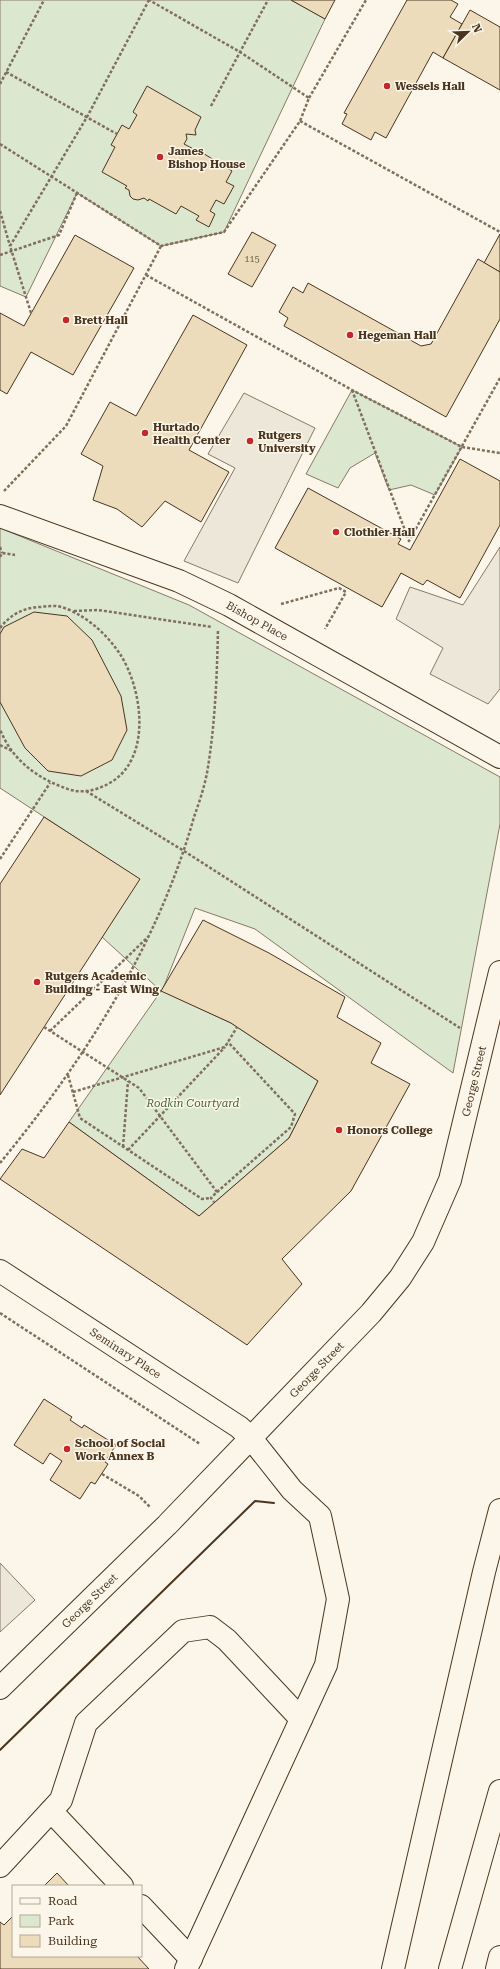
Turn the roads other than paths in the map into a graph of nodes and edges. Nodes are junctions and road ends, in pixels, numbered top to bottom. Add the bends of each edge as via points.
1 (0, 516) edge
2 (500, 757) edge
3 (498, 984) edge
4 (0, 1271) edge
5 (250, 1438) junction
6 (500, 1510) edge
7 (0, 1688) edge
8 (301, 1719) junction
9 (500, 1791) edge
10 (51, 1811) junction
11 (0, 1866) edge
12 (121, 1885) edge
13 (142, 1907) edge
14 (500, 1957) edge
15 (188, 1964) edge
16 (393, 1969) edge
17 (450, 1969) edge
18 (497, 1969) edge

1 - 2 main road, Bishop Place via 190,586 229,605
3 - 5 main road, George Street via 456,1159 423,1242 386,1297
4 - 5 main road, Seminary Place via 225,1417
5 - 7 main road, George Street via 167,1524
5 - 8 main road, Seminary Place via 292,1490 320,1516 338,1599 326,1665
6 - 16 main road
8 - 10 main road via 227,1640 210,1627 183,1631 86,1723 61,1800
8 - 15 main road, Seminary Place
9 - 17 main road
10 - 11 main road
10 - 12 main road
13 - 15 main road
14 - 18 main road

